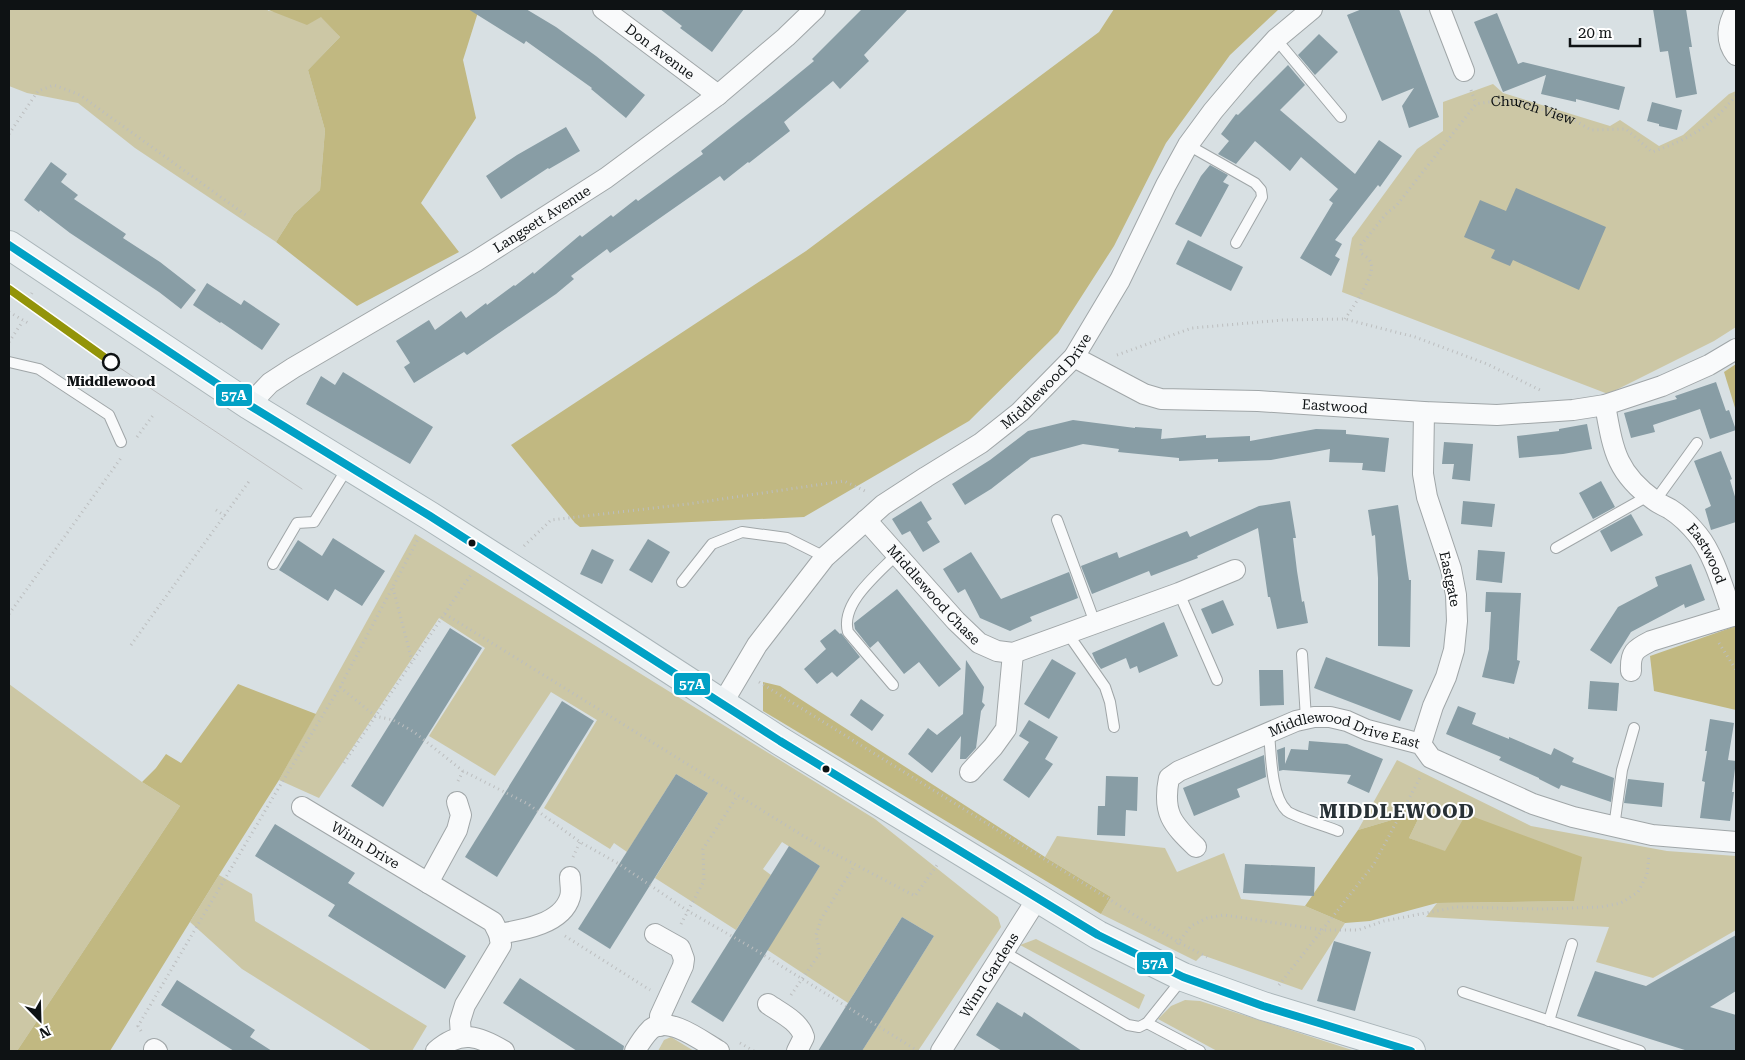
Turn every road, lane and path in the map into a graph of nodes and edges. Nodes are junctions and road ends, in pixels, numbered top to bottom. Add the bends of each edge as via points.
1 (603, 9) edge
2 (815, 9) edge
3 (1312, 9) edge
4 (1440, 9) edge
5 (1736, 10) edge
6 (1276, 39) junction
7 (1736, 55) edge
8 (1464, 71) dead end
9 (718, 95) junction
10 (1736, 95) edge
11 (1341, 117) dead end
12 (9, 134) edge
13 (1188, 145) junction
14 (248, 216) dead end
15 (1236, 243) dead end
16 (9, 246) edge
17 (32, 293) dead end
18 (29, 298) dead end
19 (9, 312) edge
20 (1345, 320) junction
21 (23, 321) junction
22 (28, 323) dead end
23 (9, 342) edge
24 (1736, 349) edge
25 (1114, 356) dead end
26 (1074, 358) junction
27 (9, 362) edge
28 (1544, 392) dead end
29 (249, 405) junction
30 (1605, 405) junction
31 (1424, 412) junction
32 (154, 414) dead end
33 (134, 441) dead end
34 (121, 442) dead end
35 (1697, 443) dead end
36 (123, 456) dead end
37 (349, 466) junction
38 (250, 480) dead end
39 (1652, 499) junction
40 (883, 505) junction
41 (216, 510) dead end
42 (225, 516) junction
43 (430, 516) junction
44 (866, 520) junction
45 (1057, 520) dead end
46 (1556, 548) dead end
47 (897, 554) junction
48 (824, 557) junction
49 (496, 558) junction
50 (273, 564) dead end
51 (1234, 570) dead end
52 (682, 582) dead end
53 (392, 588) junction
54 (1179, 593) junction
55 (9, 614) edge
56 (445, 614) junction
57 (1735, 616) edge
58 (1095, 623) junction
59 (1710, 624) junction
60 (1068, 634) junction
61 (131, 645) dead end
62 (1013, 653) junction
63 (1302, 654) dead end
64 (412, 661) junction
65 (1734, 665) edge
66 (1736, 670) edge
67 (741, 671) junction
68 (1630, 671) dead end
69 (1217, 680) dead end
70 (893, 685) dead end
71 (340, 687) junction
72 (722, 704) junction
73 (375, 716) junction
74 (1306, 719) junction
75 (1114, 727) dead end
76 (1634, 728) dead end
77 (1269, 733) junction
78 (1426, 751) junction
79 (344, 763) dead end
80 (970, 772) dead end
81 (738, 795) junction
82 (457, 802) dead end
83 (302, 807) dead end
84 (1614, 827) junction
85 (1338, 830) dead end
86 (1652, 835) junction
87 (1736, 842) edge
88 (950, 846) junction
89 (1196, 847) dead end
90 (855, 864) junction
91 (570, 877) dead end
92 (428, 883) junction
93 (1037, 899) junction
94 (688, 911) junction
95 (1323, 930) junction
96 (499, 934) junction
97 (662, 938) joint
98 (1178, 942) junction
99 (1572, 944) dead end
100 (1004, 952) junction
101 (1213, 960) dead end
102 (1174, 972) junction
103 (801, 978) junction
104 (1462, 992) dead end
105 (1263, 1006) junction
106 (774, 1008) joint
107 (1550, 1021) junction
108 (1147, 1022) junction
109 (660, 1026) junction
110 (461, 1036) junction
111 (1625, 1049) edge
112 (156, 1050) edge
113 (436, 1051) edge
114 (504, 1051) edge
115 (635, 1051) edge
116 (719, 1051) edge
117 (796, 1051) edge
118 (918, 1051) edge
119 (941, 1051) edge
120 (1200, 1051) edge
121 (1411, 1051) edge
122 (1638, 1051) edge

1 - 9 street, Don Avenue
2 - 9 street, Langsett Avenue
3 - 6 street, Middlewood Drive
4 - 8 street
5 - 7 street via 1728,30 1729,42
6 - 11 lane
6 - 13 street, Middlewood Drive via 1213,110
9 - 29 street, Langsett Avenue via 606,178 476,260 293,368 266,386
10 - 20 path, Church View via 1726,109 1702,130 1652,152 1626,129 1591,130 1574,120 1517,101 1476,104 1361,245 1361,253 1370,261 1372,270
12 - 14 path via 38,91 54,86 80,95
13 - 15 lane via 1255,182 1261,190 1262,197
13 - 26 street, Middlewood Drive via 1120,280
16 - 29 main road
17 - 18 path
19 - 21 path
20 - 25 path via 1282,320 1192,328
20 - 28 path via 1415,337 1487,364
21 - 22 path
21 - 23 path
24 - 30 street, Eastwood via 1662,386
26 - 31 street, Eastwood via 1144,394 1161,399 1258,401
26 - 40 street, Middlewood Drive via 1020,412 981,443
27 - 34 lane via 39,369 110,415
29 - 37 main road
30 - 31 street, Eastwood via 1497,415
30 - 39 street, Eastwood via 1613,448 1620,465 1634,484
31 - 78 street, Eastgate via 1423,474 1427,497 1451,569 1457,621 1454,650 1433,706
32 - 33 path
35 - 39 lane
36 - 55 path
37 - 43 main road
37 - 50 lane via 314,522 297,523
38 - 42 path
39 - 46 lane
39 - 57 street, Eastwood via 1686,521 1700,538
40 - 44 street, Middlewood Drive
40 - 49 path via 869,493 844,481 551,520
41 - 42 path
42 - 61 path
43 - 49 main road
43 - 53 path
44 - 47 street, Middlewood Chase
44 - 48 street, Middlewood Drive
45 - 58 lane
47 - 62 street, Middlewood Chase via 979,643 997,651
47 - 70 lane via 853,600 845,623 848,632
48 - 52 lane via 787,538 742,532 712,544
48 - 67 street, Middlewood Drive
49 - 56 path
49 - 72 main road
51 - 54 street
53 - 64 path
53 - 71 path
54 - 58 street
54 - 69 lane
56 - 64 path
56 - 81 path
57 - 59 street, Eastwood
58 - 60 street
59 - 65 path
59 - 68 street, Eastwood via 1639,647 1630,658
60 - 62 street
60 - 75 lane via 1105,687
62 - 80 street via 1006,729
63 - 74 lane
64 - 73 path
65 - 66 path
67 - 72 street, Middlewood Drive
67 - 98 path
71 - 73 path
71 - 112 path via 138,1026
72 - 88 main road
73 - 79 path
73 - 94 path via 392,720 414,732 464,771 528,804 580,842
74 - 77 street, Middlewood Drive East
74 - 78 street, Middlewood Drive East via 1330,717 1347,721
76 - 84 lane via 1622,770
77 - 85 lane via 1280,802 1288,812
77 - 89 street, Middlewood Drive East via 1168,778 1169,814 1178,830
78 - 84 street, Middlewood Drive East via 1533,804
78 - 95 path via 1374,864
81 - 90 path
81 - 94 path via 703,849 704,881
82 - 92 street via 461,815 457,830
83 - 92 street, Winn Drive
84 - 86 street, Middlewood Drive East
86 - 87 street, Middlewood Drive East
86 - 95 path via 1647,875 1638,892 1621,903 1543,909 1457,907 1384,921 1358,930
88 - 90 path via 915,896
88 - 93 main road
90 - 103 path via 821,919 816,935 820,953
91 - 96 street via 571,895 555,916 524,930
92 - 96 street, Winn Drive via 493,922
93 - 100 street, Winn Gardens
93 - 102 main road via 1098,936
94 - 97 path
94 - 103 path
95 - 98 path via 1224,915 1207,918 1191,926
95 - 105 path
96 - 110 street via 501,945 460,1021
97 - 109 street via 680,948 684,959 660,1016
98 - 101 path
98 - 102 path
99 - 107 lane
100 - 108 lane via 1128,1025 1139,1027
100 - 119 street, Winn Gardens
102 - 105 main road
102 - 108 lane
103 - 106 path
103 - 118 path
104 - 107 lane
105 - 121 main road
106 - 117 street via 802,1030 804,1037
107 - 111 lane
108 - 120 lane
109 - 115 street via 652,1029
109 - 116 street via 675,1026
110 - 113 street
110 - 114 street via 488,1041
111 - 122 lane

